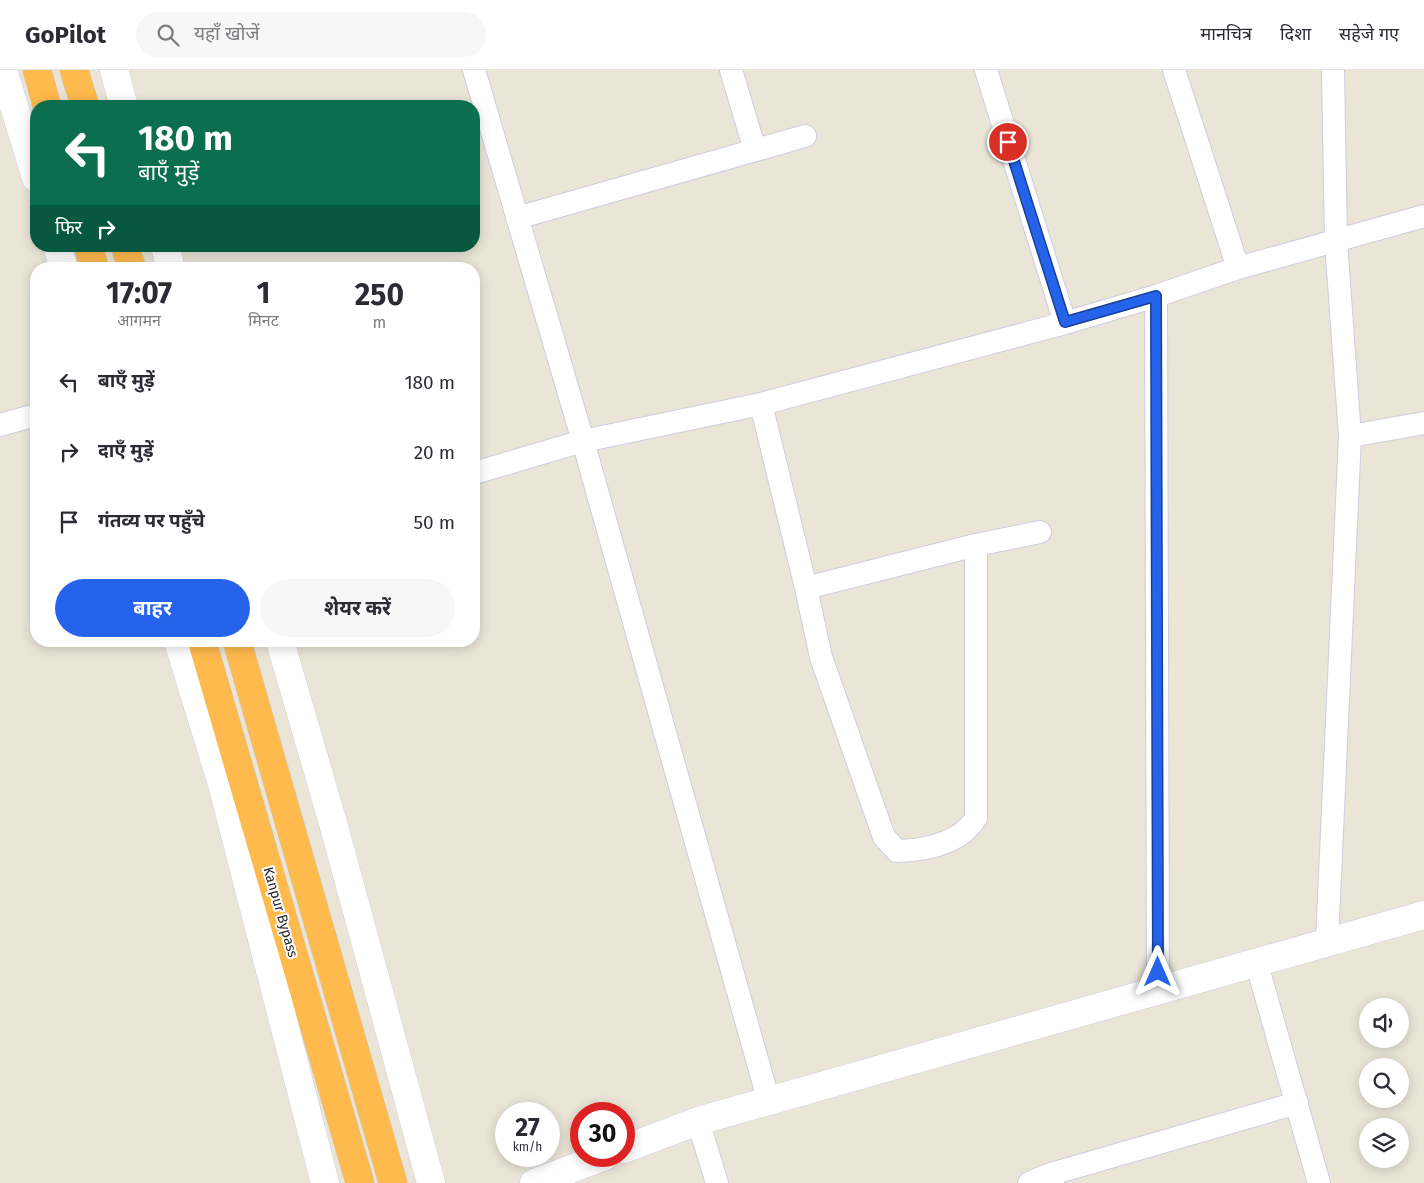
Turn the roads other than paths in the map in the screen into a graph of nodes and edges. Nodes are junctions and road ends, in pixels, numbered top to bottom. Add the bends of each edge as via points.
1 (3, 70) edge
2 (37, 70) edge
3 (74, 70) edge
4 (114, 70) edge
5 (474, 70) edge
6 (731, 70) edge
7 (986, 70) edge
8 (1174, 70) edge
9 (1333, 70) edge
10 (46, 100) edge
11 (83, 100) edge
12 (122, 100) edge
13 (805, 136) dead end
14 (755, 150) junction
15 (30, 158) edge
16 (1424, 216) edge
17 (518, 218) junction
18 (1336, 242) junction
19 (1238, 268) junction
20 (1156, 296) junction
21 (1065, 322) junction
22 (761, 404) junction
23 (30, 417) edge
24 (1424, 423) edge
25 (0, 425) edge
26 (1350, 436) junction
27 (583, 441) junction
28 (480, 471) edge
29 (1040, 532) dead end
30 (976, 545) junction
31 (806, 588) junction
32 (180, 647) edge
33 (204, 647) edge
34 (239, 647) edge
35 (282, 647) edge
36 (1424, 915) edge
37 (1327, 942) junction
38 (1256, 962) junction
39 (1158, 991) junction
40 (769, 1102) junction
41 (1297, 1103) junction
42 (698, 1121) junction
43 (635, 1145) edge
44 (576, 1167) edge
45 (1052, 1179) edge
46 (325, 1182) edge
47 (1314, 1182) edge
48 (360, 1183) edge
49 (393, 1183) edge
50 (431, 1183) edge
51 (534, 1183) edge
52 (717, 1183) edge
53 (1029, 1183) edge

1 - 15 main road
2 - 10 highway
3 - 11 highway
4 - 12 main road
5 - 17 street
6 - 14 street
7 - 21 street
8 - 19 street
9 - 18 street
13 - 14 street
14 - 17 street
16 - 18 street
17 - 27 street
18 - 19 street
18 - 26 street
19 - 20 street
20 - 21 street
20 - 39 street
21 - 22 street
22 - 27 street
22 - 31 street
23 - 25 street
24 - 26 street
26 - 37 street
27 - 28 street
27 - 40 street
29 - 30 street
30 - 31 street
30 - 31 street via 976,818 970,828 954,838 922,850 897,851 884,837 821,658
32 - 46 main road via 222,784
33 - 48 highway, Kanpur Bypass
34 - 49 highway
35 - 50 main road
36 - 37 main road
37 - 38 main road
38 - 39 main road
38 - 41 street
39 - 40 main road
40 - 42 main road
41 - 45 street
41 - 47 street
42 - 43 main road
42 - 52 street
44 - 51 main road
45 - 53 street

